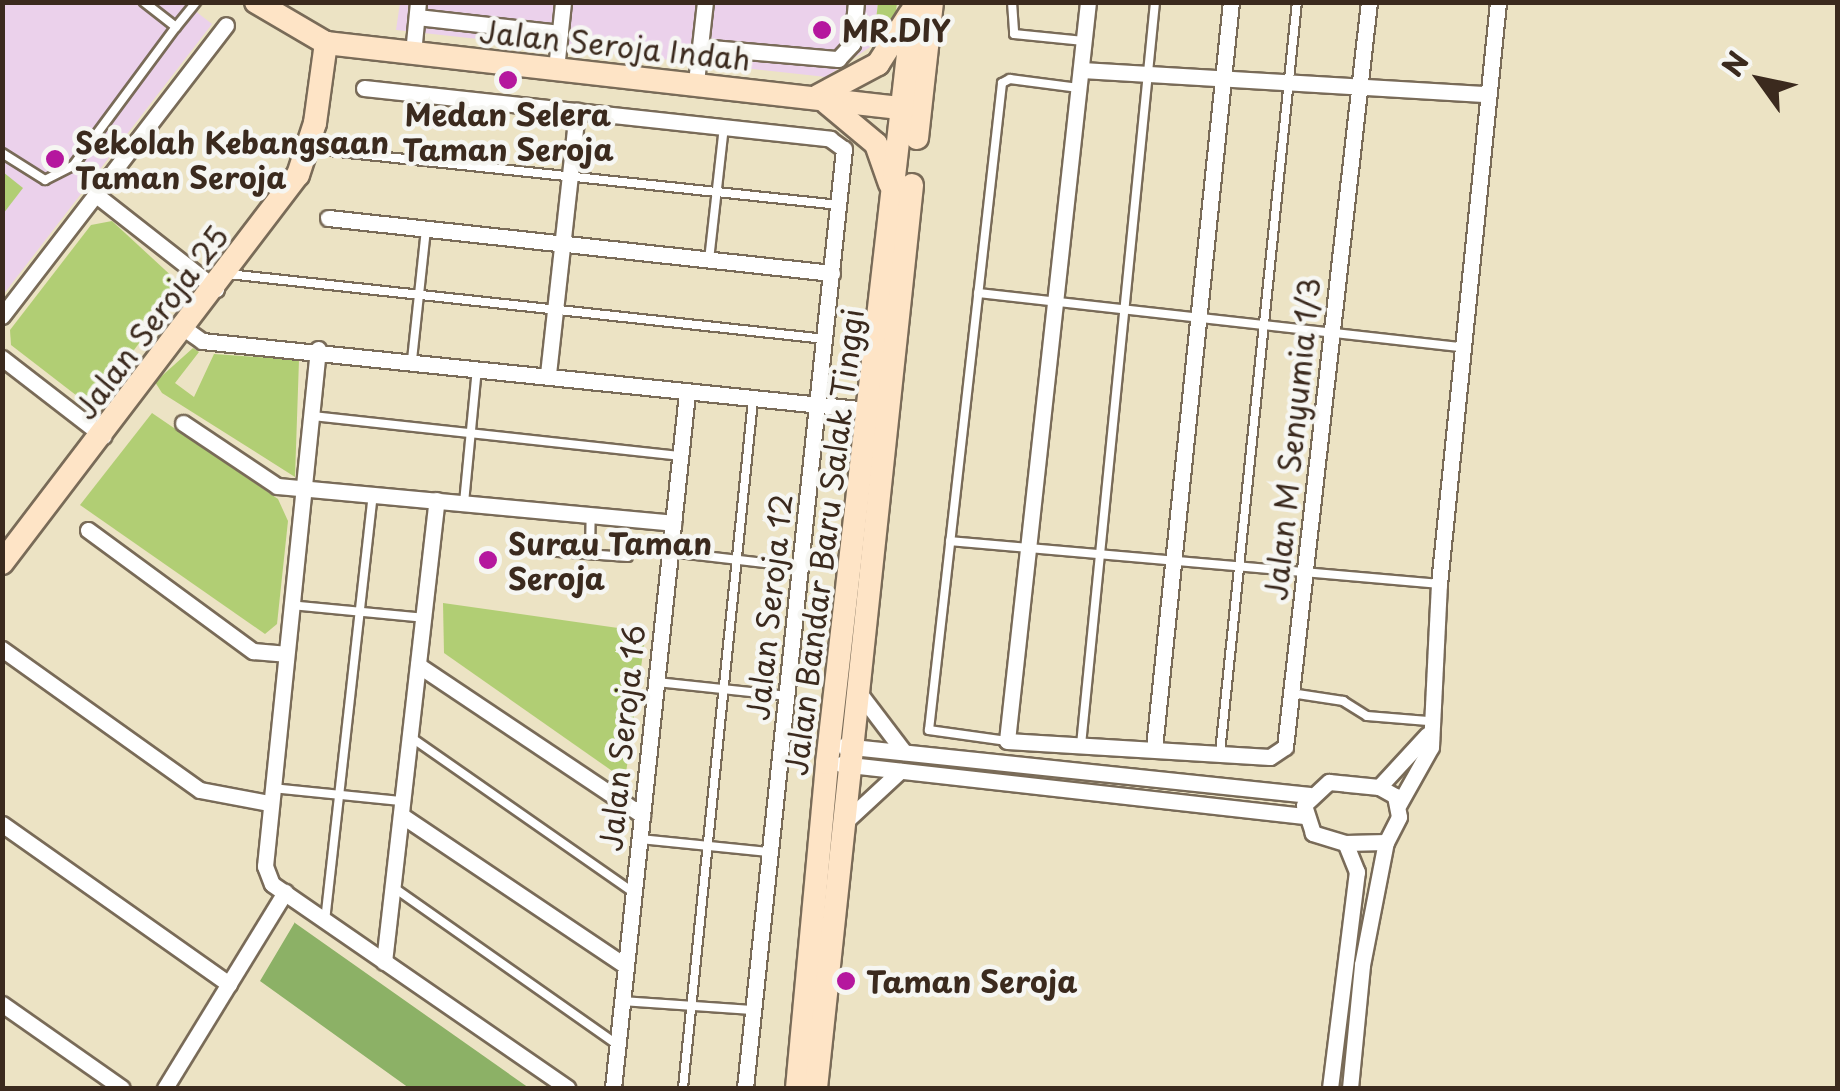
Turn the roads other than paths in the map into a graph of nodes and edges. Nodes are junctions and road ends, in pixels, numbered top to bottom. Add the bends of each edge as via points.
1 (144, 2) edge
2 (196, 2) edge
3 (256, 2) edge
4 (563, 2) edge
5 (705, 2) edge
6 (856, 2) edge
7 (1012, 2) edge
8 (1088, 2) edge
9 (1155, 2) edge
10 (1230, 2) edge
11 (1297, 2) edge
12 (1369, 2) edge
13 (1498, 2) edge
14 (920, 3) edge
15 (418, 10) edge
16 (226, 25) dead end
17 (176, 27) junction
18 (560, 33) junction
19 (1084, 42) junction
20 (326, 43) junction
21 (700, 46) junction
22 (414, 54) junction
23 (556, 69) junction
24 (1081, 70) junction
25 (1148, 74) junction
26 (1223, 78) junction
27 (696, 82) junction
28 (1288, 82) junction
29 (1359, 86) junction
30 (364, 88) dead end
31 (1078, 88) junction
32 (1488, 94) junction
33 (815, 97) junction
34 (912, 109) junction
35 (576, 111) junction
36 (724, 127) junction
37 (310, 149) junction
38 (2, 153) edge
39 (569, 176) junction
40 (717, 192) junction
41 (95, 194) junction
42 (839, 205) junction
43 (894, 207) junction
44 (328, 218) dead end
45 (426, 229) junction
46 (562, 244) junction
47 (710, 260) junction
48 (832, 274) junction
49 (222, 282) junction
50 (978, 293) junction
51 (419, 294) junction
52 (1054, 301) junction
53 (1124, 309) junction
54 (555, 310) junction
55 (2, 316) edge
56 (1198, 317) junction
57 (1264, 325) junction
58 (184, 330) junction
59 (1332, 332) junction
60 (825, 339) junction
61 (1462, 347) junction
62 (318, 349) junction
63 (2, 358) edge
64 (412, 360) junction
65 (477, 367) junction
66 (548, 374) junction
67 (687, 393) junction
68 (753, 400) junction
69 (818, 406) junction
70 (868, 410) junction
71 (310, 416) junction
72 (183, 423) dead end
73 (471, 434) junction
74 (102, 436) junction
75 (680, 456) junction
76 (303, 487) junction
77 (373, 494) junction
78 (437, 500) junction
79 (464, 503) junction
80 (591, 515) junction
81 (673, 523) junction
82 (88, 530) dead end
83 (950, 541) junction
84 (1024, 548) junction
85 (544, 551) dead end
86 (670, 552) junction
87 (5, 553) edge
88 (590, 554) junction
89 (1100, 554) junction
90 (628, 557) dead end
91 (737, 560) junction
92 (1173, 560) junction
93 (800, 567) junction
94 (1239, 567) junction
95 (1305, 572) junction
96 (1438, 584) junction
97 (290, 605) junction
98 (360, 612) junction
99 (424, 618) junction
100 (2, 649) edge
101 (285, 654) junction
102 (418, 666) junction
103 (656, 682) junction
104 (724, 690) junction
105 (860, 694) junction
106 (1291, 694) junction
107 (786, 696) junction
108 (1427, 728) junction
109 (410, 736) junction
110 (1007, 741) junction
111 (1081, 744) junction
112 (1154, 748) junction
113 (904, 752) junction
114 (828, 753) junction
115 (1220, 753) junction
116 (854, 756) junction
117 (900, 771) junction
118 (1379, 786) junction
119 (340, 795) junction
120 (1309, 795) junction
121 (270, 796) junction
122 (1399, 804) junction
123 (402, 808) junction
124 (642, 815) junction
125 (1304, 816) junction
126 (846, 821) junction
127 (2, 824) edge
128 (639, 839) junction
129 (1386, 842) junction
130 (1345, 843) junction
131 (708, 846) junction
132 (770, 852) junction
133 (393, 887) junction
134 (285, 892) junction
135 (634, 893) junction
136 (325, 921) junction
137 (384, 962) junction
138 (626, 966) junction
139 (229, 984) junction
140 (622, 1002) junction
141 (2, 1004) edge
142 (692, 1006) junction
143 (753, 1010) junction
144 (618, 1045) junction
145 (122, 1088) edge
146 (165, 1088) edge
147 (568, 1088) edge
148 (613, 1088) edge
149 (683, 1088) edge
150 (745, 1088) edge
151 (797, 1088) edge
152 (816, 1088) edge
153 (1330, 1088) edge
154 (1350, 1088) edge

1 - 17 lane
2 - 17 lane
3 - 20 main road, Jalan Seroja Indah
4 - 18 street
5 - 21 street
6 - 21 street via 852,44 838,59
7 - 19 lane via 1014,34
8 - 19 street
9 - 25 lane
10 - 26 street
11 - 28 lane
12 - 29 street, Jalan M Senyumia 1/3
13 - 32 street
14 - 33 main road via 878,64
14 - 34 main road, Jalan Bandar Baru Salak Tinggi
15 - 18 street
15 - 22 street
16 - 41 street
17 - 38 lane via 58,178 34,177
18 - 23 street
19 - 24 street
20 - 22 main road, Jalan Seroja Indah
20 - 37 main road, Jalan Seroja 25
21 - 27 street
22 - 23 main road, Jalan Seroja Indah
23 - 27 main road, Jalan Seroja Indah
24 - 25 street
24 - 31 street
25 - 26 street
25 - 53 lane
26 - 28 street
26 - 56 street
27 - 33 main road, Jalan Seroja Indah
28 - 29 street
28 - 57 lane
29 - 32 street
29 - 59 street, Jalan M Senyumia 1/3
30 - 35 street
31 - 50 lane via 1002,83
31 - 52 street
32 - 61 street
33 - 34 main road, Jalan Seroja Indah
33 - 43 main road via 841,110 876,144
34 - 43 main road, Jalan Bandar Baru Salak Tinggi
34 - 105 main road, Jalan Bandar Baru Salak Tinggi
35 - 36 street
35 - 39 street
36 - 40 lane
36 - 42 street, Jalan Seroja 12 via 830,139 844,149
37 - 39 lane
37 - 49 main road, Jalan Seroja 25
39 - 40 lane
39 - 46 street
40 - 42 lane
40 - 47 lane
41 - 49 street
41 - 55 street
42 - 48 street, Jalan Seroja 12
43 - 70 main road, Jalan Bandar Baru Salak Tinggi
44 - 45 street
45 - 46 street
45 - 51 lane
46 - 47 street
46 - 54 street
47 - 48 street
48 - 60 street, Jalan Seroja 12
49 - 51 lane
49 - 58 main road, Jalan Seroja 25
50 - 52 lane
50 - 83 lane
51 - 54 lane
51 - 64 lane
52 - 53 lane
52 - 84 street
53 - 56 lane
53 - 89 lane
54 - 60 lane
54 - 66 street
56 - 57 lane
56 - 92 street
57 - 59 lane
57 - 94 lane
58 - 62 street via 202,342
58 - 74 main road, Jalan Seroja 25
59 - 61 lane
59 - 95 street, Jalan M Senyumia 1/3
60 - 69 street, Jalan Seroja 12
61 - 96 street
62 - 64 street
62 - 71 street
63 - 74 street
64 - 65 street
65 - 66 street
65 - 73 lane
66 - 67 street
67 - 68 street
67 - 75 street, Jalan Seroja 16
68 - 69 street
68 - 91 lane
69 - 70 street
69 - 93 street, Jalan Seroja 12
70 - 114 main road, Jalan Bandar Baru Salak Tinggi
71 - 73 lane
71 - 76 street
72 - 76 street via 277,486
73 - 75 lane
73 - 79 lane
74 - 87 main road, Jalan Seroja 25
75 - 81 street, Jalan Seroja 16
76 - 77 street
76 - 97 street
77 - 78 street
77 - 98 lane
78 - 79 street
78 - 99 street
79 - 80 street
80 - 81 street
80 - 88 lane
81 - 86 street, Jalan Seroja 16
82 - 101 street via 254,651
83 - 84 lane
83 - 110 lane via 929,730
84 - 89 lane
84 - 110 street
85 - 88 lane
86 - 91 lane
86 - 103 street, Jalan Seroja 16
88 - 90 lane
89 - 92 lane
89 - 111 lane
91 - 93 lane
91 - 104 lane
92 - 94 lane
92 - 112 street
93 - 107 street, Jalan Seroja 12
94 - 95 lane
94 - 115 lane
95 - 96 lane
95 - 106 street, Jalan M Senyumia 1/3
96 - 108 street
97 - 98 lane
97 - 101 street
98 - 99 lane
98 - 119 lane
99 - 102 street
100 - 121 street via 200,790
101 - 121 street
102 - 109 street
102 - 124 street
103 - 104 lane
103 - 124 street, Jalan Seroja 16
104 - 107 lane
104 - 131 lane
105 - 113 street
105 - 116 main road, Jalan Bandar Baru Salak Tinggi
106 - 108 lane
106 - 115 street, Jalan M Senyumia 1/3 via 1285,747 1270,757
107 - 132 street, Jalan Seroja 12
108 - 118 street
108 - 122 street via 1427,762
109 - 123 street
109 - 135 lane
110 - 111 street, Jalan M Senyumia 1/3
111 - 112 street, Jalan M Senyumia 1/3
112 - 115 street, Jalan M Senyumia 1/3
113 - 116 street
113 - 120 street
114 - 116 street
114 - 151 main road, Jalan Bandar Baru Salak Tinggi
116 - 117 street
116 - 126 main road, Jalan Bandar Baru Salak Tinggi
117 - 125 street
117 - 126 street
118 - 120 street via 1329,782
118 - 122 street
119 - 121 lane
119 - 123 lane
119 - 136 lane
120 - 125 street
121 - 134 street via 265,866
122 - 129 street
123 - 133 street
123 - 138 street
124 - 128 street, Jalan Seroja 16
125 - 130 street via 1313,833
126 - 152 main road, Jalan Bandar Baru Salak Tinggi
127 - 139 street
128 - 131 lane
128 - 135 street, Jalan Seroja 16
129 - 130 street
129 - 154 street via 1362,965
130 - 153 street via 1357,872
131 - 132 lane
131 - 142 lane
132 - 143 street, Jalan Seroja 12
133 - 137 street
133 - 144 lane
134 - 136 street
134 - 139 street
135 - 138 street, Jalan Seroja 16
136 - 137 street
137 - 147 street
138 - 140 street, Jalan Seroja 16
139 - 146 street
140 - 142 lane
140 - 144 street, Jalan Seroja 16
141 - 145 street
142 - 143 lane
142 - 149 lane
143 - 150 street, Jalan Seroja 12
144 - 148 street, Jalan Seroja 16

